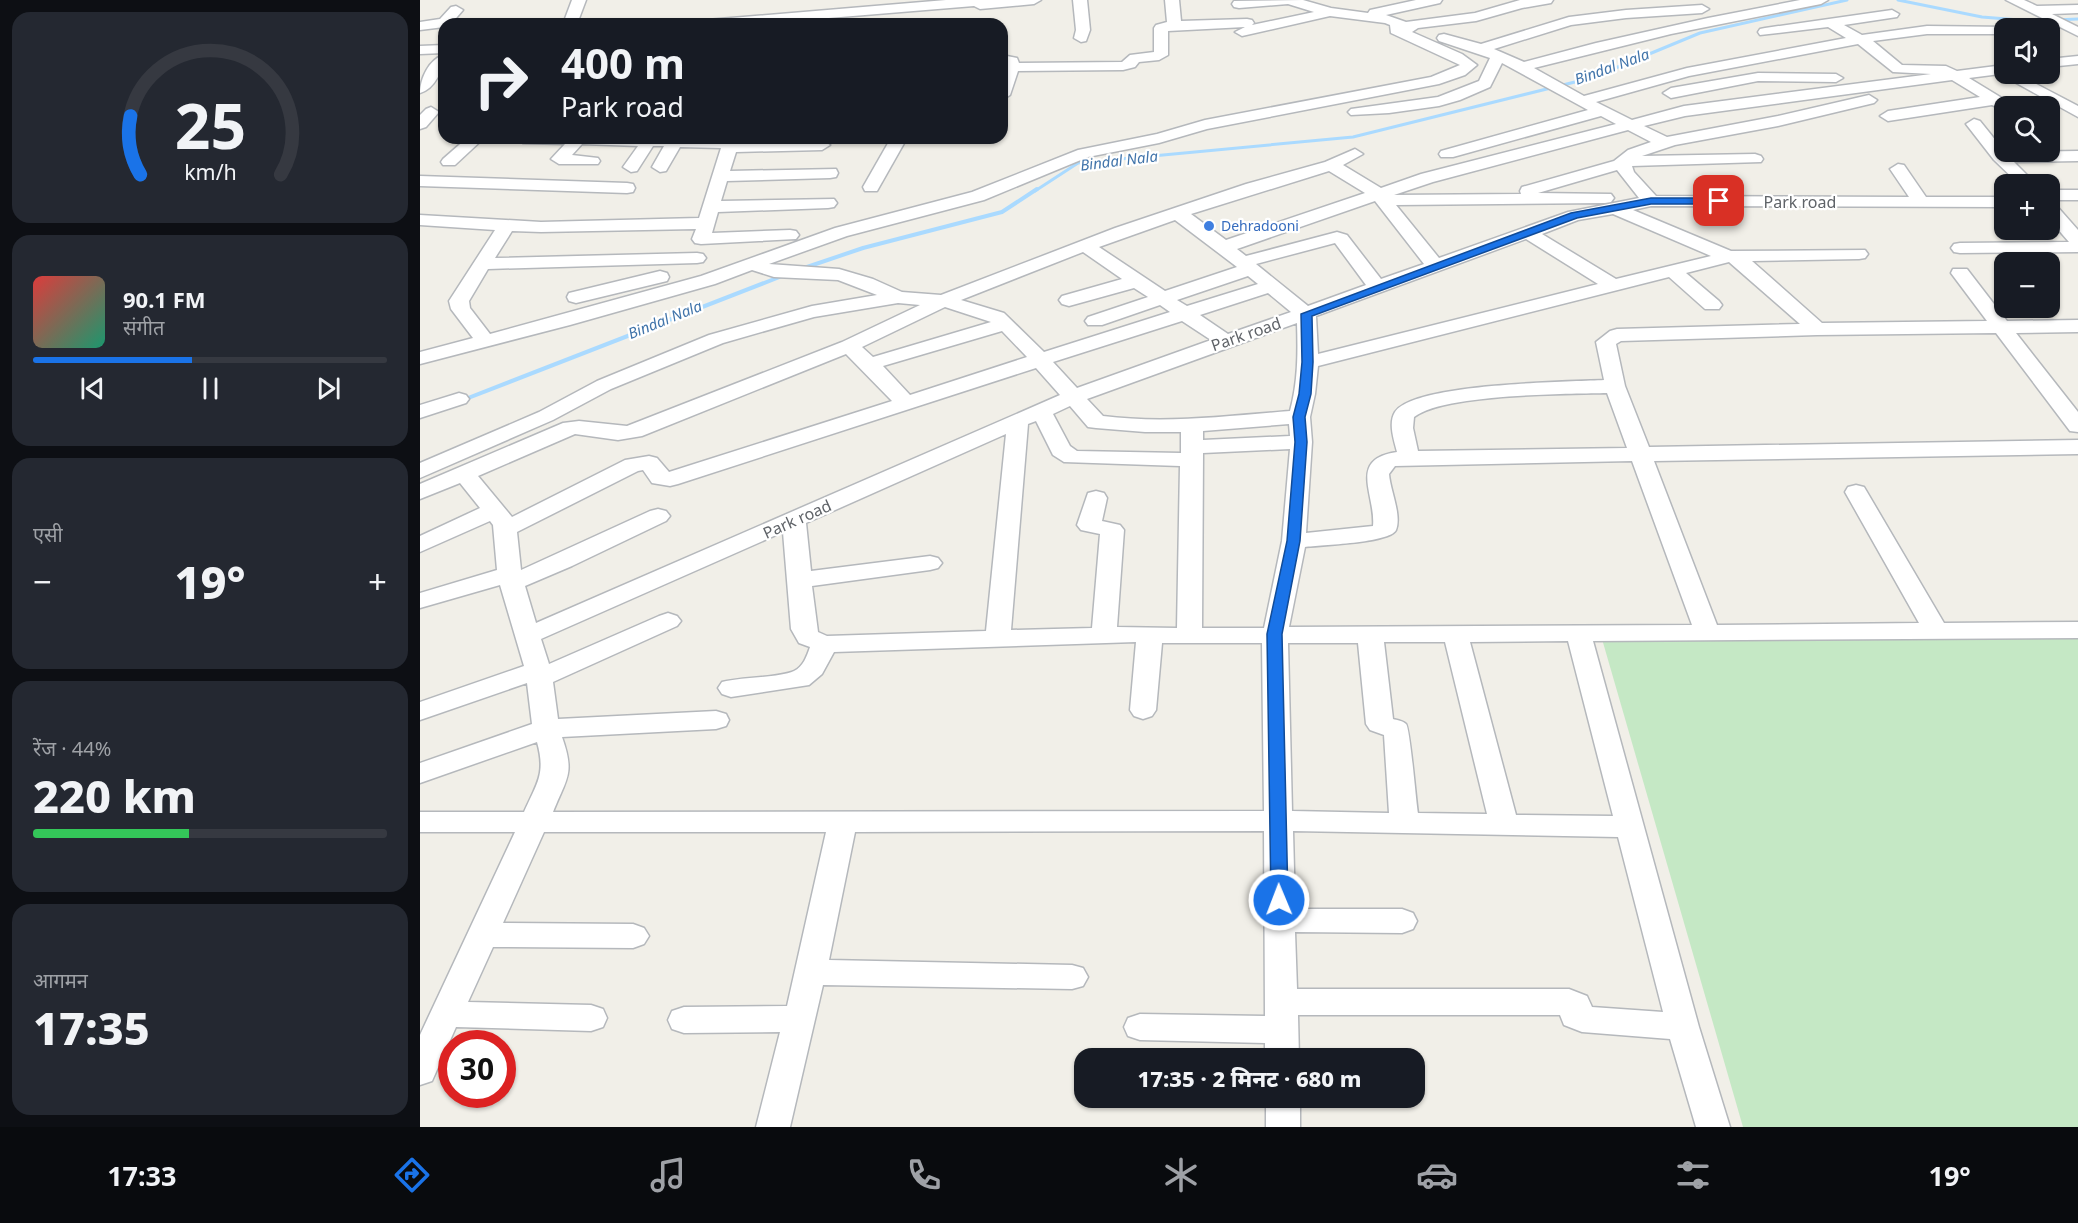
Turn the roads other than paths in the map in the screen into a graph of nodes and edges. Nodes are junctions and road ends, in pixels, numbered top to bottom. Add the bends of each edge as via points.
1 (579, 0) edge
2 (832, 0) edge
3 (994, 0) edge
4 (1034, 0) edge
5 (1080, 0) edge
6 (1172, 0) edge
7 (1289, 0) edge
8 (1435, 0) edge
9 (1546, 0) edge
10 (1821, 0) edge
11 (2061, 0) edge
12 (2016, 1) edge
13 (929, 3) edge
14 (1769, 3) dead end
15 (1239, 4) dead end
16 (1610, 4) dead end
17 (2078, 9) edge
18 (456, 10) dead end
19 (1330, 12) junction
20 (2038, 12) junction
21 (1626, 14) junction
22 (1892, 14) dead end
23 (1366, 15) junction
24 (449, 18) edge
25 (572, 18) edge
26 (824, 18) edge
27 (831, 18) edge
28 (892, 18) edge
29 (1907, 19) dead end
30 (1830, 23) junction
31 (438, 24) edge
32 (420, 26) edge
33 (1174, 26) junction
34 (1405, 26) junction
35 (2073, 29) edge
36 (1750, 30) dead end
37 (1927, 30) junction
38 (1994, 30) edge
39 (1944, 31) junction
40 (1765, 32) junction
41 (1081, 38) dead end
42 (1520, 38) junction
43 (1864, 42) junction
44 (438, 44) edge
45 (420, 45) edge
46 (438, 49) edge
47 (1481, 49) junction
48 (420, 50) edge
49 (1807, 50) junction
50 (1565, 54) junction
51 (1498, 56) junction
52 (1838, 60) dead end
53 (2078, 60) edge
54 (2060, 62) edge
55 (1008, 63) edge
56 (438, 66) edge
57 (1056, 67) junction
58 (1522, 67) junction
59 (1994, 72) edge
60 (1958, 77) junction
61 (1851, 78) junction
62 (1910, 81) junction
63 (1879, 84) junction
64 (2028, 84) edge
65 (1053, 87) dead end
66 (420, 88) edge
67 (1924, 91) junction
68 (2068, 92) dead end
69 (1671, 93) dead end
70 (2047, 94) junction
71 (1577, 98) junction
72 (1994, 100) edge
73 (1994, 103) edge
74 (1944, 107) junction
75 (420, 111) edge
76 (1603, 111) junction
77 (2078, 112) edge
78 (1888, 116) dead end
79 (420, 124) edge
80 (1630, 124) junction
81 (1974, 124) dead end
82 (1195, 127) junction
83 (1666, 143) junction
84 (469, 144) edge
85 (573, 144) edge
86 (647, 144) edge
87 (674, 144) edge
88 (730, 144) edge
89 (776, 144) edge
90 (896, 144) edge
91 (822, 145) dead end
92 (1994, 149) edge
93 (1355, 154) dead end
94 (1446, 154) dead end
95 (2060, 156) edge
96 (2078, 156) edge
97 (1755, 159) dead end
98 (592, 161) dead end
99 (449, 162) dead end
100 (1621, 162) junction
101 (2005, 162) edge
102 (1330, 165) junction
103 (632, 167) dead end
104 (660, 167) dead end
105 (1898, 169) dead end
106 (830, 173) dead end
107 (2018, 174) edge
108 (719, 176) junction
109 (420, 181) edge
110 (871, 187) dead end
111 (627, 188) dead end
112 (2060, 195) edge
113 (2078, 195) edge
114 (1380, 196) junction
115 (1510, 199) junction
116 (1645, 202) junction
117 (1921, 202) junction
118 (1994, 202) edge
119 (828, 203) dead end
120 (1612, 207) junction
121 (1177, 213) junction
122 (420, 220) edge
123 (2060, 220) edge
124 (706, 223) junction
125 (507, 225) junction
126 (1527, 232) junction
127 (790, 235) dead end
128 (2078, 240) edge
129 (1086, 246) junction
130 (1224, 247) junction
131 (2078, 247) edge
132 (1960, 248) dead end
133 (1858, 254) dead end
134 (1731, 256) junction
135 (697, 258) junction
136 (483, 264) junction
137 (749, 264) junction
138 (1435, 265) junction
139 (1247, 266) junction
140 (1673, 271) junction
141 (1960, 273) dead end
142 (660, 276) junction
143 (708, 280) junction
144 (1137, 281) junction
145 (1270, 286) junction
146 (1614, 286) junction
147 (1377, 287) junction
148 (576, 297) dead end
149 (898, 297) junction
150 (1163, 298) junction
151 (1069, 300) dead end
152 (944, 301) junction
153 (1712, 305) dead end
154 (1185, 314) junction
155 (1306, 314) junction
156 (1095, 321) dead end
157 (1005, 324) junction
158 (2078, 326) edge
159 (2002, 327) junction
160 (1817, 329) junction
161 (1225, 341) junction
162 (486, 342) junction
163 (849, 346) junction
164 (420, 358) edge
165 (1040, 360) junction
166 (1308, 362) junction
167 (868, 364) junction
168 (1616, 386) junction
169 (1073, 397) junction
170 (459, 399) dead end
171 (906, 403) junction
172 (1041, 411) junction
173 (420, 412) edge
174 (1018, 421) junction
175 (1192, 424) junction
176 (2078, 426) edge
177 (1300, 429) junction
178 (2078, 447) edge
179 (1191, 454) junction
180 (1641, 454) junction
181 (1409, 458) junction
182 (420, 471) edge
183 (464, 473) junction
184 (420, 492) edge
185 (1856, 492) dead end
186 (1096, 498) dead end
187 (658, 516) dead end
188 (500, 520) junction
189 (794, 521) junction
190 (1294, 541) junction
191 (420, 544) edge
192 (930, 563) dead end
193 (510, 578) junction
194 (800, 580) junction
195 (420, 602) edge
196 (668, 621) dead end
197 (1935, 630) junction
198 (2078, 630) edge
199 (1707, 631) junction
200 (1578, 632) junction
201 (1370, 633) junction
202 (1455, 633) junction
203 (1150, 634) junction
204 (1275, 634) junction
205 (527, 636) junction
206 (1104, 636) junction
207 (1189, 636) junction
208 (998, 638) junction
209 (824, 644) junction
210 (539, 674) junction
211 (731, 688) dead end
212 (1143, 710) dead end
213 (420, 711) edge
214 (716, 720) dead end
215 (546, 729) junction
216 (420, 773) edge
217 (1278, 821) junction
218 (420, 822) edge
219 (843, 822) junction
220 (534, 823) junction
221 (1405, 824) junction
222 (1504, 824) junction
223 (1630, 826) junction
224 (1280, 920) junction
225 (1402, 921) dead end
226 (483, 935) junction
227 (633, 936) dead end
228 (810, 972) junction
229 (1072, 977) dead end
230 (446, 1014) junction
231 (591, 1018) dead end
232 (800, 1019) junction
233 (684, 1020) dead end
234 (1140, 1027) dead end
235 (1683, 1027) junction
236 (1281, 1030) edge
237 (420, 1071) edge
238 (1282, 1108) edge
239 (773, 1127) edge
240 (1283, 1127) edge
241 (1713, 1127) edge

1 - 25 street
2 - 26 street
3 - 13 street
4 - 28 street
5 - 41 street
6 - 33 street
7 - 15 street
7 - 19 street
8 - 23 street
9 - 34 street via 1482,16
10 - 50 street via 1696,23
11 - 12 street
12 - 20 street
13 - 27 street
14 - 21 street
16 - 21 street
17 - 20 street
18 - 24 street
19 - 23 street
19 - 33 street via 1244,28
20 - 35 street
21 - 42 street via 1569,21
22 - 30 street
23 - 34 street
29 - 37 street
30 - 40 street
30 - 43 street
31 - 32 street
33 - 57 street via 1161,28 1159,56 1135,58 1123,66
34 - 47 street
34 - 82 street via 1395,28 1470,65 1434,81
36 - 40 street
37 - 39 street
37 - 43 street
38 - 39 street
39 - 43 street via 1947,37
40 - 49 street
42 - 47 street
42 - 50 street
43 - 49 street
43 - 60 street via 1898,69 1943,69
44 - 45 street
46 - 48 street
47 - 51 street
49 - 71 street
50 - 58 street
51 - 58 street
51 - 82 street via 1485,84 1441,100 1294,120 1209,138
52 - 61 street
53 - 54 street
55 - 57 street
56 - 66 street
57 - 65 street
58 - 71 street
59 - 60 street
60 - 62 street
60 - 72 street
61 - 63 street via 1866,78
61 - 69 street via 1768,76
62 - 63 street
62 - 67 street
63 - 80 street via 1702,108
64 - 70 street
67 - 74 street
67 - 83 street via 1864,100
68 - 70 street
70 - 77 street
71 - 76 street
73 - 74 street
74 - 78 street
75 - 79 street via 431,112
76 - 80 street
76 - 94 street
80 - 83 street
80 - 114 street via 1464,167
81 - 92 street
82 - 137 street via 1084,153 978,196 841,232
83 - 100 street via 1634,153
84 - 99 street
85 - 98 street via 559,159
86 - 103 street
87 - 104 street
88 - 108 street
89 - 91 street
90 - 110 street
93 - 102 street
95 - 96 street
97 - 100 street
100 - 115 street
100 - 116 street
101 - 107 street
102 - 114 street
102 - 121 street
105 - 117 street
106 - 108 street
108 - 124 street
109 - 111 street
112 - 113 street
114 - 115 street
114 - 130 street
114 - 138 street
115 - 116 street via 1622,198
116 - 117 street, Park road
116 - 120 street, Park road
117 - 118 street, Park road
119 - 124 street
120 - 126 street, Park road
120 - 134 street
121 - 129 street
121 - 130 street
122 - 125 street
123 - 128 street
124 - 125 street
124 - 127 street
124 - 135 street
125 - 136 street
126 - 138 street, Park road
126 - 146 street
129 - 144 street
129 - 152 street
130 - 139 street
131 - 132 street
133 - 134 street
134 - 140 street
134 - 160 street via 1751,268
135 - 142 street
135 - 143 street via 697,266
136 - 142 street
136 - 162 street via 459,302
137 - 143 street
137 - 149 street via 853,279
138 - 147 street, Park road
139 - 145 street
139 - 147 street via 1337,237
139 - 150 street
140 - 146 street
140 - 153 street
141 - 159 street
142 - 143 street
142 - 148 street
142 - 162 street
144 - 150 street
144 - 151 street
145 - 154 street
145 - 155 street
146 - 166 street
147 - 155 street, Park road
149 - 152 street
149 - 182 street via 812,312 716,339 604,385 546,416
150 - 154 street
150 - 156 street
152 - 157 street via 987,312
152 - 163 street
154 - 161 street
154 - 165 street
155 - 161 street, Park road
155 - 166 street
157 - 165 street
157 - 167 street
158 - 159 street
159 - 160 street
159 - 176 street
160 - 168 street via 1617,335 1606,342
161 - 169 street, Park road
162 - 164 street
163 - 167 street
163 - 183 street via 625,434 583,426 571,428
165 - 169 street
165 - 171 street
166 - 177 street
167 - 171 street
168 - 180 street
168 - 181 street via 1462,395 1420,404 1407,410 1402,418
169 - 172 street, Park road
169 - 175 street via 1096,422
170 - 173 street
171 - 188 street via 670,479 660,478 649,463 633,465
172 - 174 street, Park road
172 - 179 street via 1061,450 1072,458
174 - 189 street, Park road
174 - 208 street
175 - 177 street
175 - 179 street
177 - 179 street
177 - 190 street
178 - 180 street
179 - 207 street
180 - 181 street
180 - 199 street
181 - 190 street via 1387,460 1379,466 1377,475 1386,519 1382,532
183 - 184 street
183 - 188 street
185 - 197 street
186 - 206 street via 1089,525 1112,530
187 - 193 street via 564,561
188 - 191 street
188 - 193 street
189 - 194 street
189 - 205 street, Park road
190 - 204 street
192 - 194 street
193 - 195 street
193 - 205 street
194 - 209 street via 804,629 813,641
196 - 210 street
197 - 198 street
197 - 199 street
199 - 200 street
200 - 202 street
200 - 223 street
201 - 202 street
201 - 204 street
201 - 221 street via 1380,724 1397,730
202 - 222 street
203 - 206 street
203 - 207 street
203 - 212 street
204 - 207 street
204 - 217 street
205 - 210 street
206 - 208 street
208 - 209 street
209 - 211 street via 815,667 800,679
210 - 213 street
210 - 215 street
214 - 215 street
215 - 216 street
215 - 220 street via 556,770
217 - 219 street
217 - 221 street
217 - 224 street
218 - 220 street
219 - 220 street
219 - 228 street
220 - 226 street
221 - 222 street
222 - 223 street
223 - 235 street
224 - 225 street
224 - 236 street
226 - 227 street
226 - 230 street
228 - 229 street
228 - 232 street
230 - 231 street
230 - 237 street
232 - 233 street
232 - 239 street
234 - 236 street
235 - 236 street via 1582,1019 1576,1016 1576,1005 1569,1002
235 - 241 street
238 - 240 street

